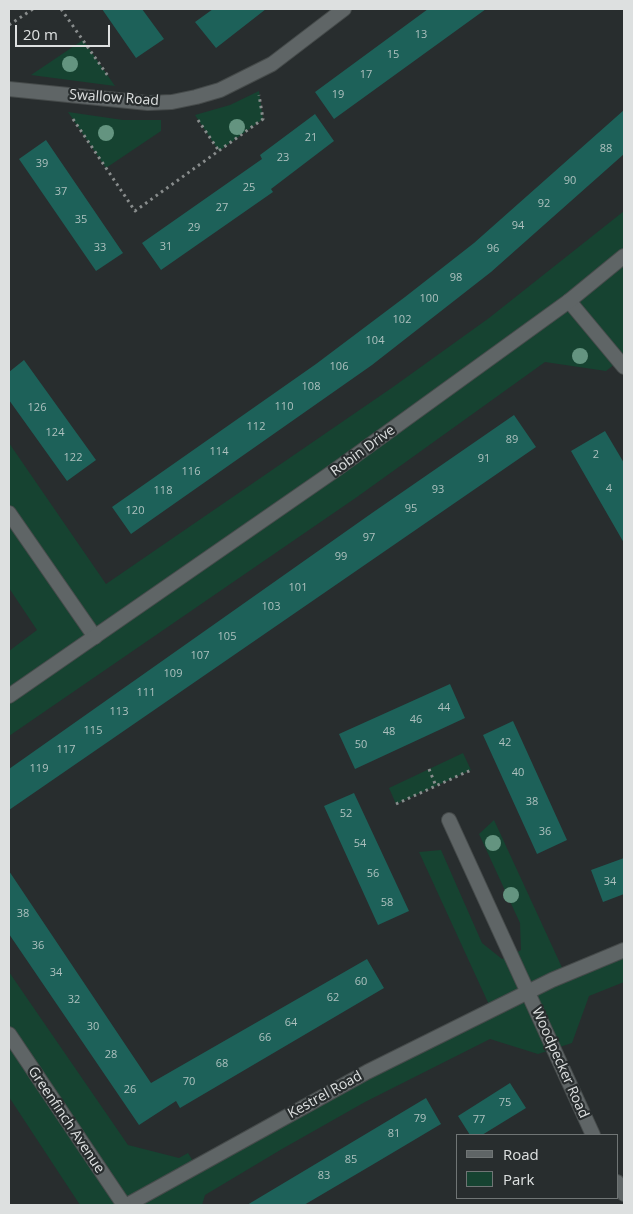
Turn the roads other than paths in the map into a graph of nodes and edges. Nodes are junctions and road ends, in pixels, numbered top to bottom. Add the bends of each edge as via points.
1 (344, 9) edge
2 (9, 89) edge
3 (624, 256) edge
4 (569, 301) junction
5 (624, 366) edge
6 (9, 513) edge
7 (95, 637) junction
8 (9, 696) edge
9 (450, 820) dead end
10 (624, 950) edge
11 (528, 992) junction
12 (9, 1034) edge
13 (593, 1134) edge
14 (125, 1205) edge

1 - 2 street, Swallow Road via 272,64 220,90 196,97 148,103
3 - 4 street, Robin Drive
4 - 5 street
4 - 7 street, Robin Drive via 334,471
6 - 7 street
7 - 8 street, Robin Drive
9 - 11 street
10 - 11 street, Kestrel Road
11 - 13 street, Woodpecker Road
11 - 14 street, Kestrel Road via 367,1072
12 - 14 street, Greenfinch Avenue

